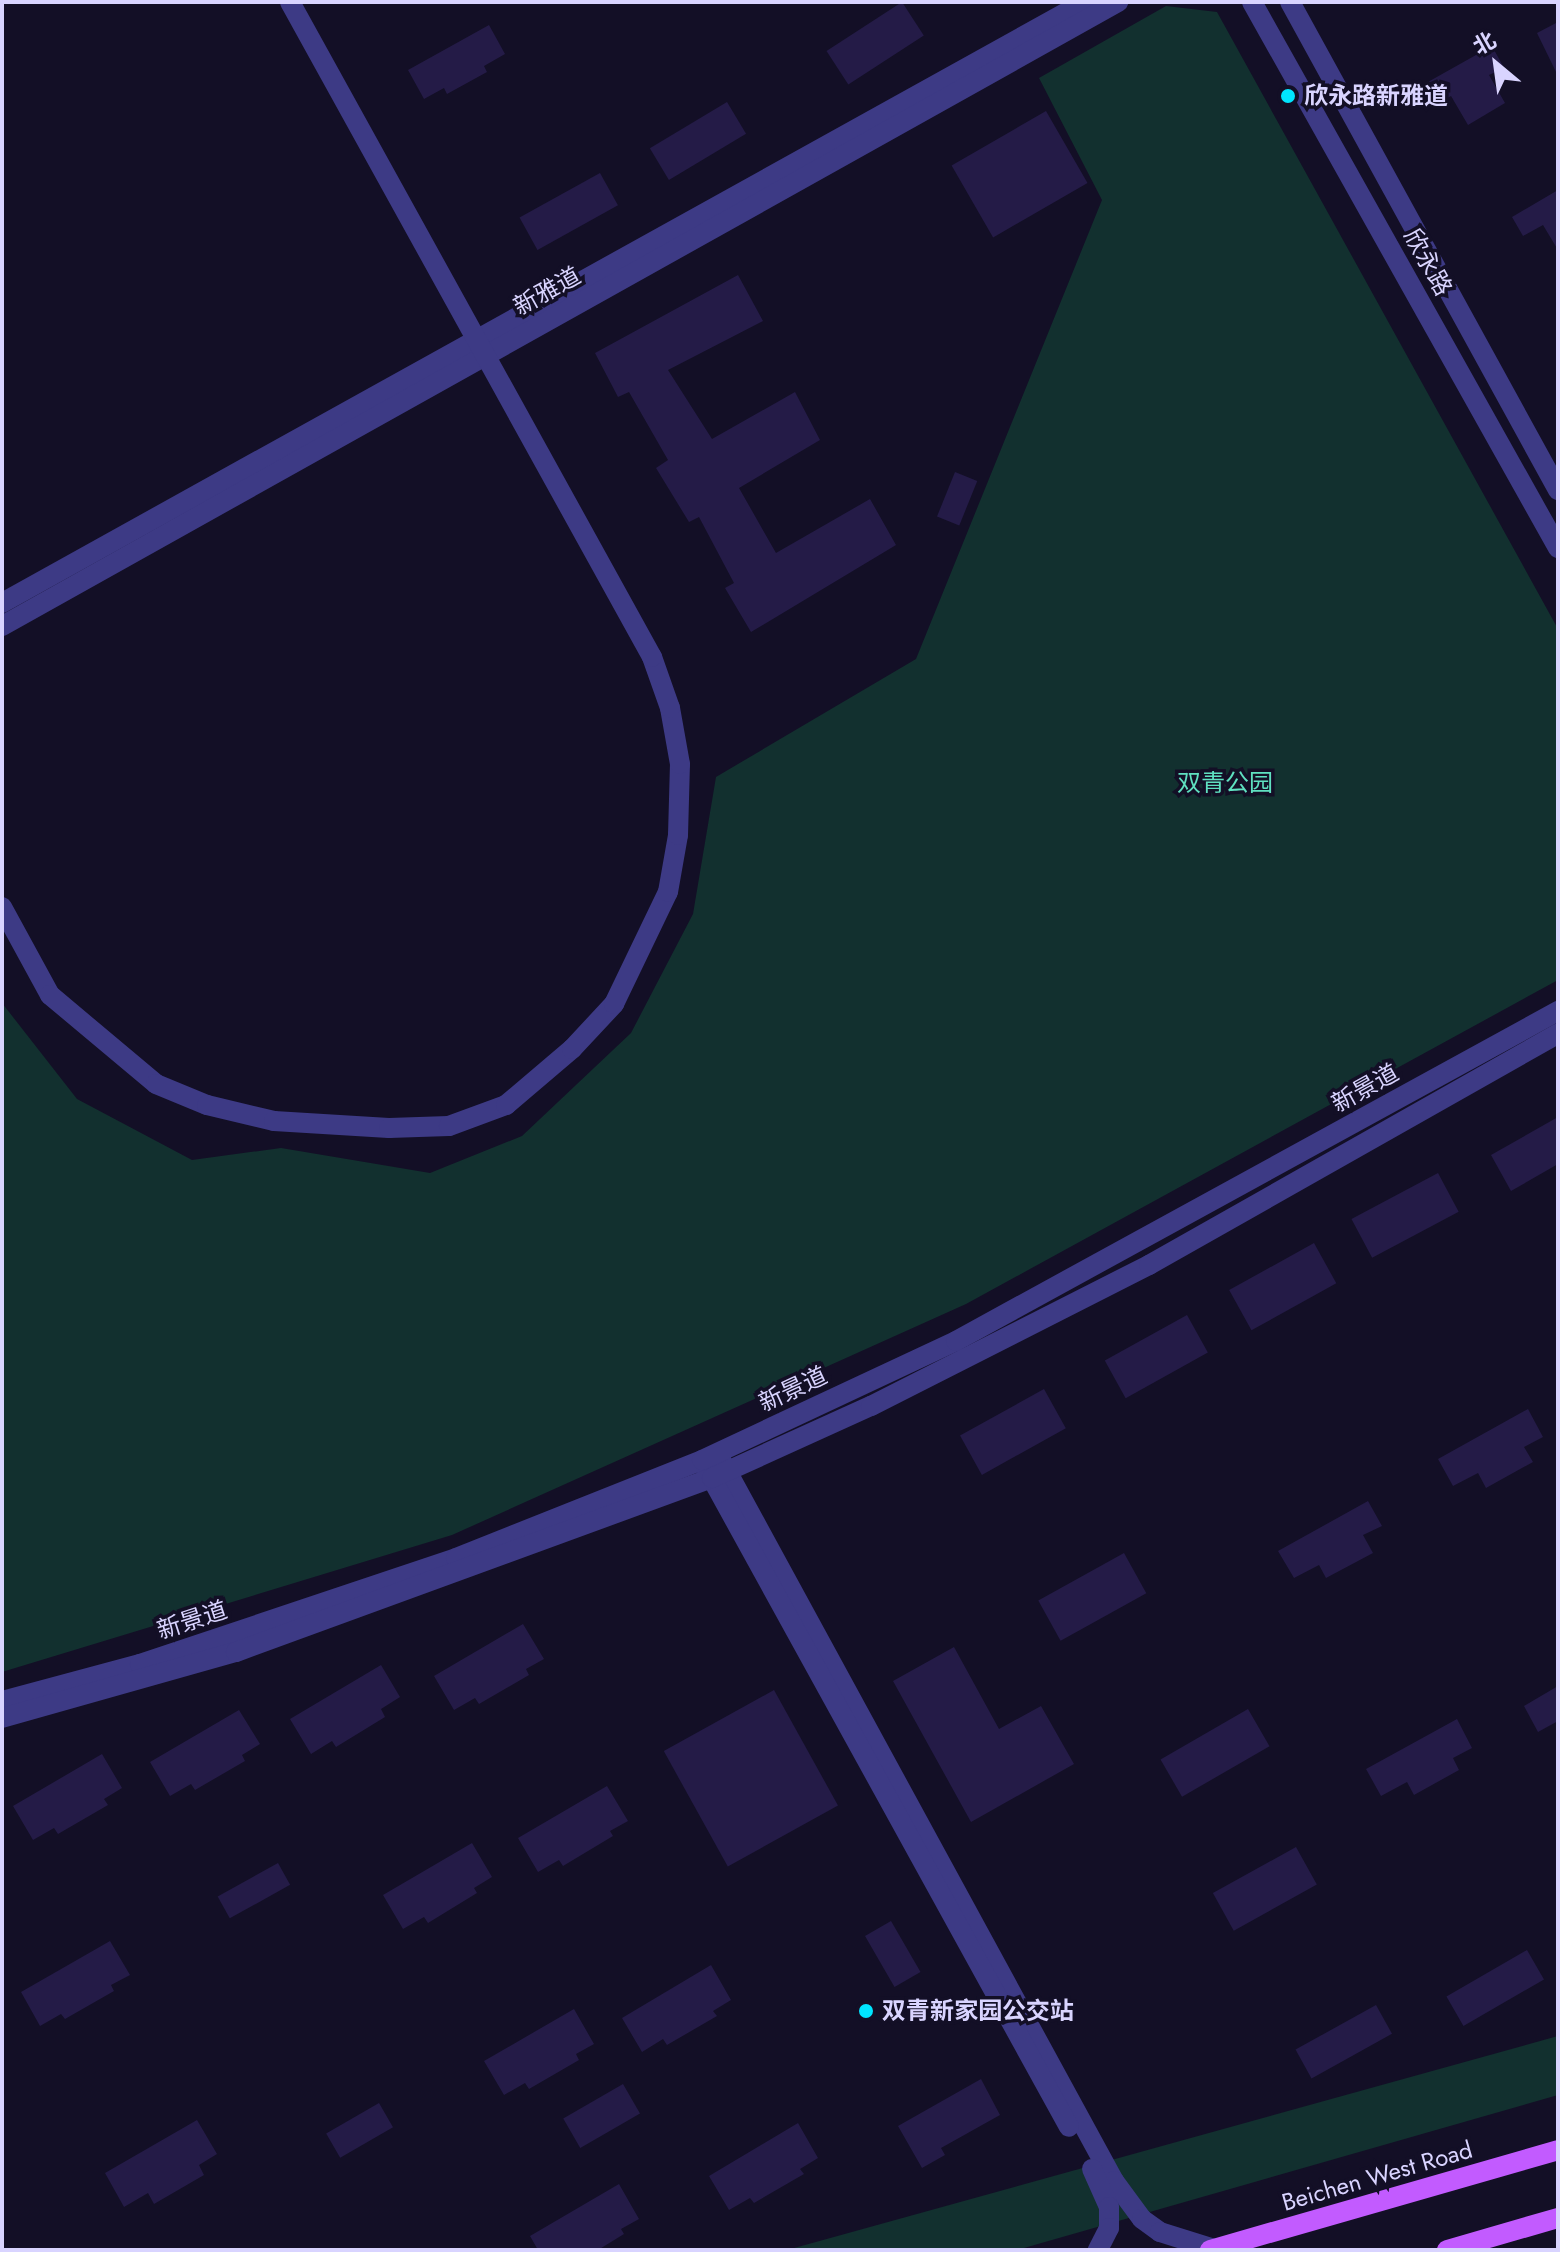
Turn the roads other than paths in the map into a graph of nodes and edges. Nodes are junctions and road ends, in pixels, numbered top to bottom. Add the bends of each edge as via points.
1 (290, 2) edge
2 (1085, 2) edge
3 (1118, 2) edge
4 (1252, 2) edge
5 (1290, 2) edge
6 (482, 346) junction
7 (1558, 490) edge
8 (1558, 548) edge
9 (2, 603) edge
10 (2, 626) edge
11 (2, 907) edge
12 (1558, 1011) edge
13 (1558, 1034) edge
14 (714, 1466) junction
15 (2, 1701) edge
16 (2, 1718) edge
17 (1558, 2150) edge
18 (1558, 2218) edge
19 (1212, 2249) edge
20 (1098, 2250) edge
21 (1447, 2250) edge

1 - 6 street
2 - 6 street, 新雅道
3 - 6 street, 新雅道
4 - 8 street, 欣永路
5 - 7 street, 欣永路
6 - 9 street, 新雅道
6 - 10 street, 新雅道
6 - 11 street via 645,642 678,745 678,835 668,892 614,1004 572,1049 506,1105 449,1126 324,1128 274,1121 207,1105 156,1084 108,1048 50,995
12 - 14 street, 新景道 via 956,1341
13 - 14 street, 新景道 via 1135,1272 871,1406
14 - 15 street, 新景道 via 140,1664
14 - 16 street, 新景道 via 250,1647
14 - 19 street via 1114,2181 1142,2219 1160,2232
14 - 20 street via 1105,2193 1109,2228
17 - 19 main road, Beichen West Road
18 - 21 main road

